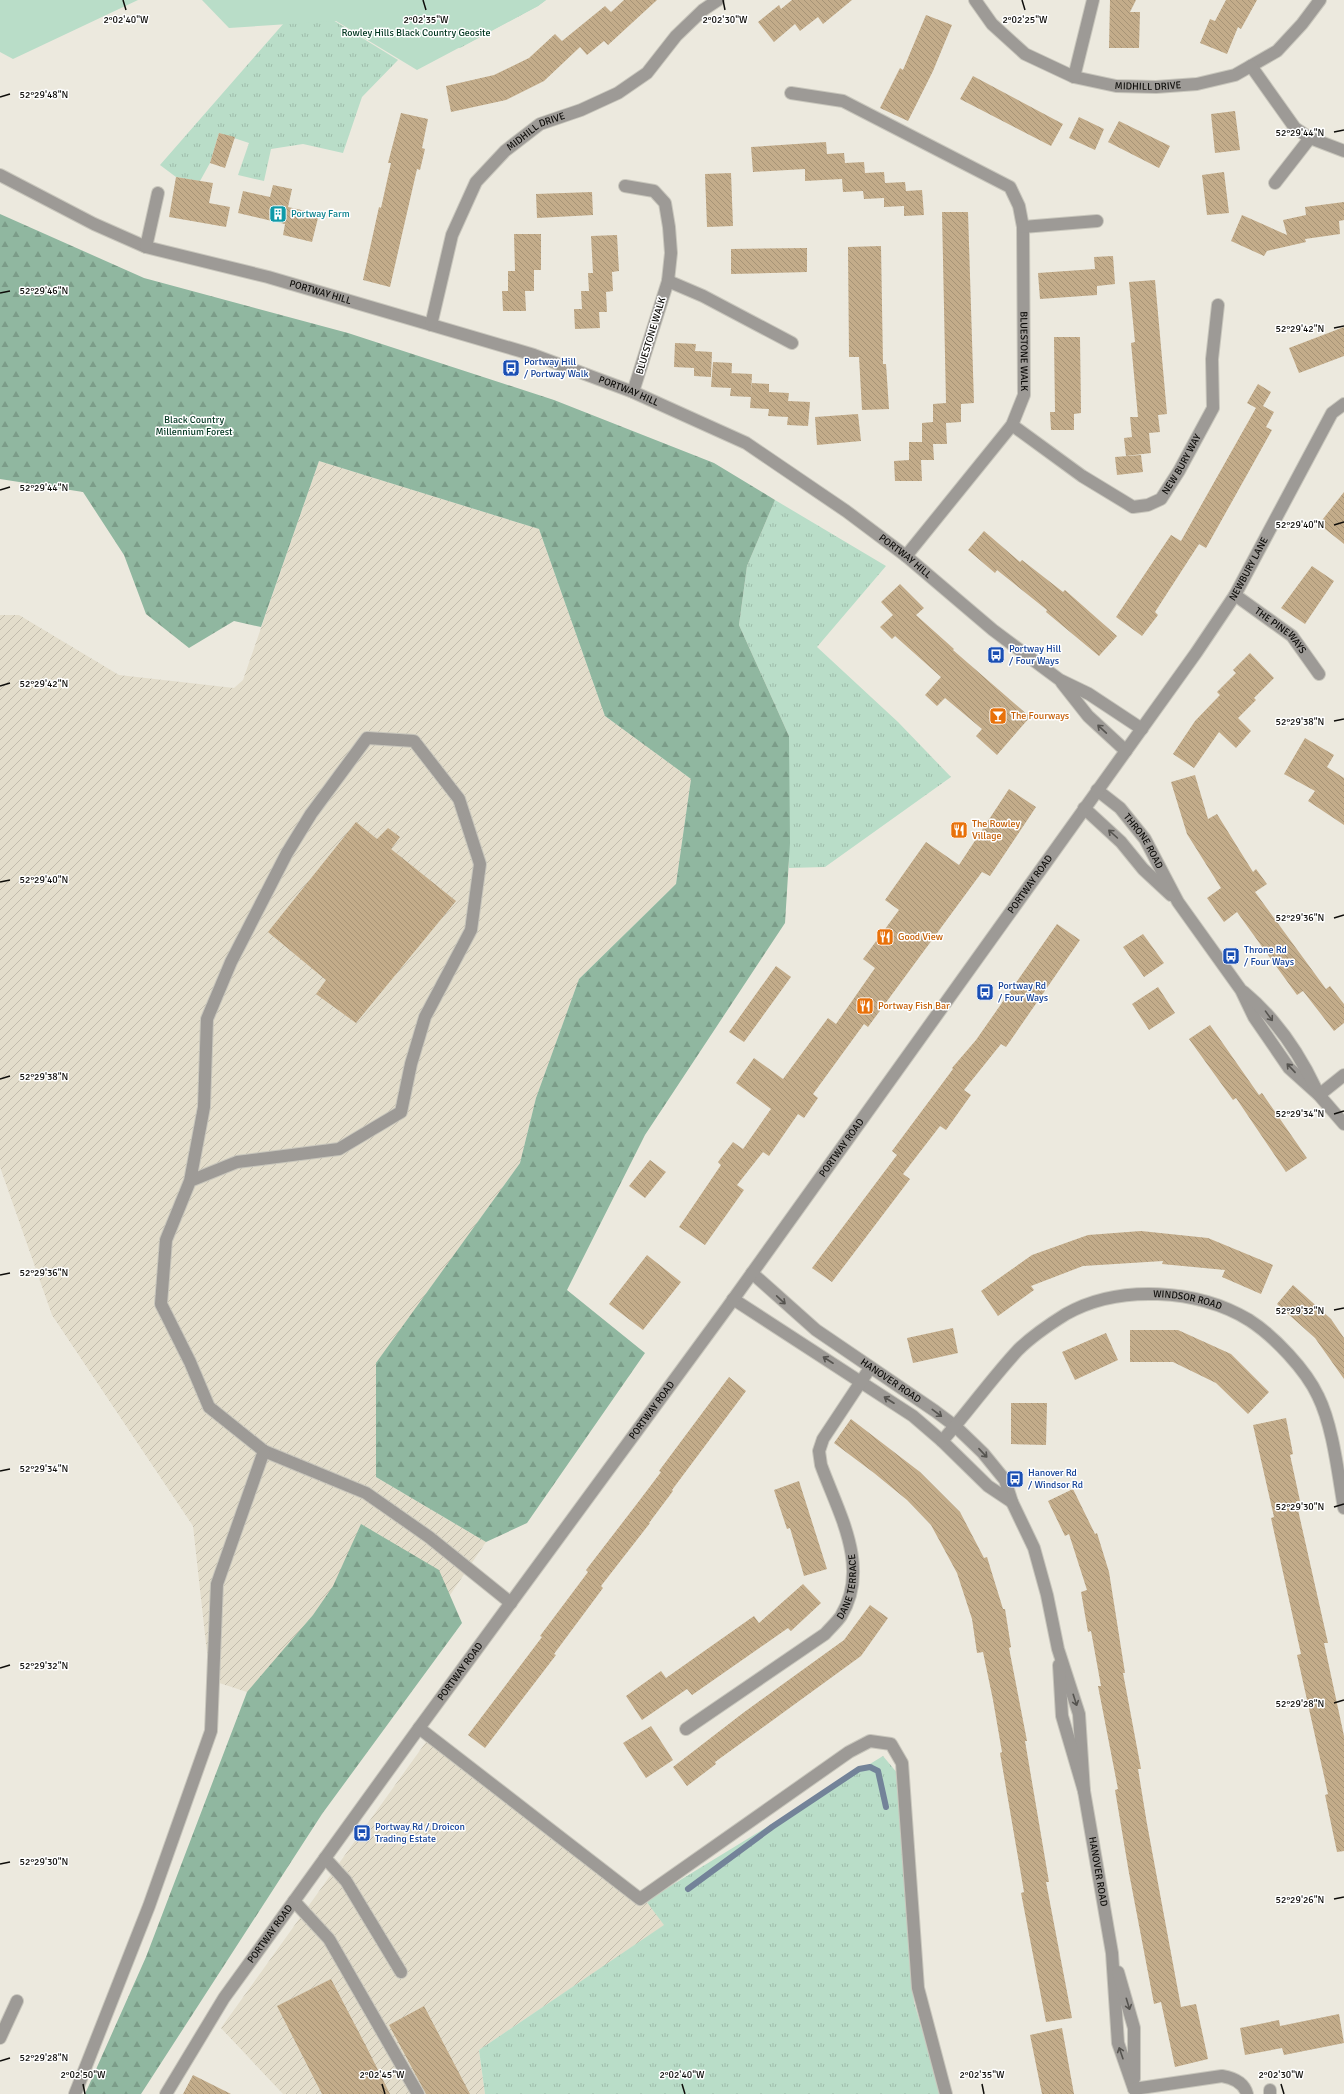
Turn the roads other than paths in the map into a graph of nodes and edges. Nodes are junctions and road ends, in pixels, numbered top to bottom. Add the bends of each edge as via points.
1 (718, 0) edge
2 (975, 0) edge
3 (1093, 0) edge
4 (1320, 0) edge
5 (1251, 66) junction
6 (1074, 77) junction
7 (791, 93) dead end
8 (1310, 138) junction
9 (1344, 151) edge
10 (0, 175) edge
11 (1275, 183) dead end
12 (625, 186) dead end
13 (158, 193) dead end
14 (1097, 221) dead end
15 (1023, 227) junction
16 (146, 248) junction
17 (668, 281) junction
18 (1218, 305) dead end
19 (431, 325) junction
20 (792, 343) dead end
21 (633, 392) junction
22 (1344, 404) edge
23 (1012, 425) junction
24 (906, 556) junction
25 (1235, 595) junction
26 (1319, 674) dead end
27 (1060, 680) junction
28 (1142, 729) junction
29 (1126, 751) junction
30 (1097, 790) junction
31 (1084, 808) junction
32 (1178, 902) junction
33 (1344, 1075) edge
34 (1319, 1095) junction
35 (1344, 1124) edge
36 (190, 1181) junction
37 (752, 1273) junction
38 (734, 1299) junction
39 (870, 1368) junction
40 (860, 1382) junction
41 (955, 1426) junction
42 (942, 1441) junction
43 (264, 1451) junction
44 (1012, 1502) junction
45 (1344, 1508) edge
46 (511, 1602) junction
47 (1058, 1649) junction
48 (419, 1728) junction
49 (686, 1730) dead end
50 (1084, 1791) junction
51 (325, 1858) junction
52 (294, 1901) junction
53 (1112, 1953) junction
54 (401, 1972) dead end
55 (18, 2001) dead end
56 (0, 2038) edge
57 (1134, 2092) edge
58 (75, 2094) edge
59 (166, 2094) edge
60 (418, 2094) edge
61 (946, 2094) edge
62 (1247, 2094) edge

1 - 19 street, MIDHILL DRIVE via 703,10 676,36 647,73 618,93 581,110 540,124 505,151 476,182 452,235
2 - 6 street, MIDHILL DRIVE via 992,24 1025,54
3 - 6 street
4 - 5 street, MIDHILL DRIVE via 1277,51
5 - 6 street, MIDHILL DRIVE via 1235,75 1197,84 1156,87 1116,86
5 - 8 street via 1295,128
7 - 15 street, BLUESTONE WALK via 843,102 1010,187 1020,206
8 - 9 street
8 - 11 street
10 - 16 street, PORTWAY HILL
12 - 17 street, BLUESTONE WALK via 654,191 665,203 670,227 671,253
13 - 16 street
14 - 15 street
15 - 23 street, BLUESTONE WALK via 1024,395
16 - 19 street, PORTWAY HILL via 268,277
17 - 20 street via 703,296
17 - 21 street, BLUESTONE WALK
18 - 23 street, NEW BURY WAY via 1212,359 1213,408 1180,471 1161,499 1148,505 1133,507 1082,476
19 - 21 street, PORTWAY HILL via 534,355
21 - 24 street, PORTWAY HILL via 746,443 846,511
22 - 25 street, NEWBURY LANE via 1332,413
23 - 24 street, BLUESTONE WALK
24 - 27 street, PORTWAY HILL via 993,630
25 - 26 street, THE PINEWAYS via 1292,636
25 - 28 street, NEWBURY LANE
27 - 28 street, PORTWAY HILL via 1089,694
29 -> 27 street, PORTWAY HILL via 1088,716
28 - 29 street, PORTWAY ROAD
29 - 30 street, PORTWAY ROAD
30 - 31 street, PORTWAY ROAD
30 - 32 street, THRONE ROAD via 1120,808 1145,839
32 -> 31 street, THRONE ROAD via 1143,869 1121,842
31 - 37 street, PORTWAY ROAD
32 - 34 street, THRONE ROAD via 1241,990 1254,1017 1289,1068
33 - 34 street
34 - 35 street, THRONE ROAD
36 - 36 street via 204,1107 207,1019 231,962 286,853 311,814 367,738 414,741 458,799 480,864 471,930 425,1018 411,1064 402,1112 340,1149 237,1162
36 - 43 street via 166,1240 161,1304 209,1407
37 - 38 street, PORTWAY ROAD
37 -> 39 street, HANOVER ROAD via 816,1330
40 -> 38 street, HANOVER ROAD
38 - 46 street, PORTWAY ROAD
39 - 40 street, DANE TERRACE
39 -> 41 street, HANOVER ROAD
42 -> 40 street, HANOVER ROAD via 913,1416
40 - 49 street, DANE TERRACE via 823,1439 819,1451 821,1465 853,1552 855,1574 841,1616 825,1634
41 - 42 street, WINDSOR ROAD
41 -> 44 street, HANOVER ROAD via 1006,1480
41 - 45 street, WINDSOR ROAD via 1019,1349 1067,1314 1093,1302 1123,1295 1155,1294 1189,1298 1249,1320 1302,1370 1318,1396 1328,1425
42 - 44 street, HANOVER ROAD via 988,1486
43 - 46 street via 366,1493
43 - 58 street via 217,1584 211,1730 149,1906
44 - 47 street, HANOVER ROAD via 1034,1548
46 - 48 street, PORTWAY ROAD
47 - 50 street, HANOVER ROAD via 1062,1716
47 -> 50 street, HANOVER ROAD via 1079,1714
48 - 51 street, PORTWAY ROAD
48 - 61 street via 640,1899 849,1752 870,1741 891,1744 902,1763 918,1988
50 - 53 street, HANOVER ROAD
51 - 52 street, PORTWAY ROAD
51 - 54 street via 346,1881
52 - 59 street, PORTWAY ROAD via 224,1998
52 - 60 street via 329,1939
57 -> 53 street, HANOVER ROAD via 1116,2031
53 -> 57 street, HANOVER ROAD via 1134,2028
55 - 56 street
57 - 62 street via 1222,2076 1232,2078 1245,2087

